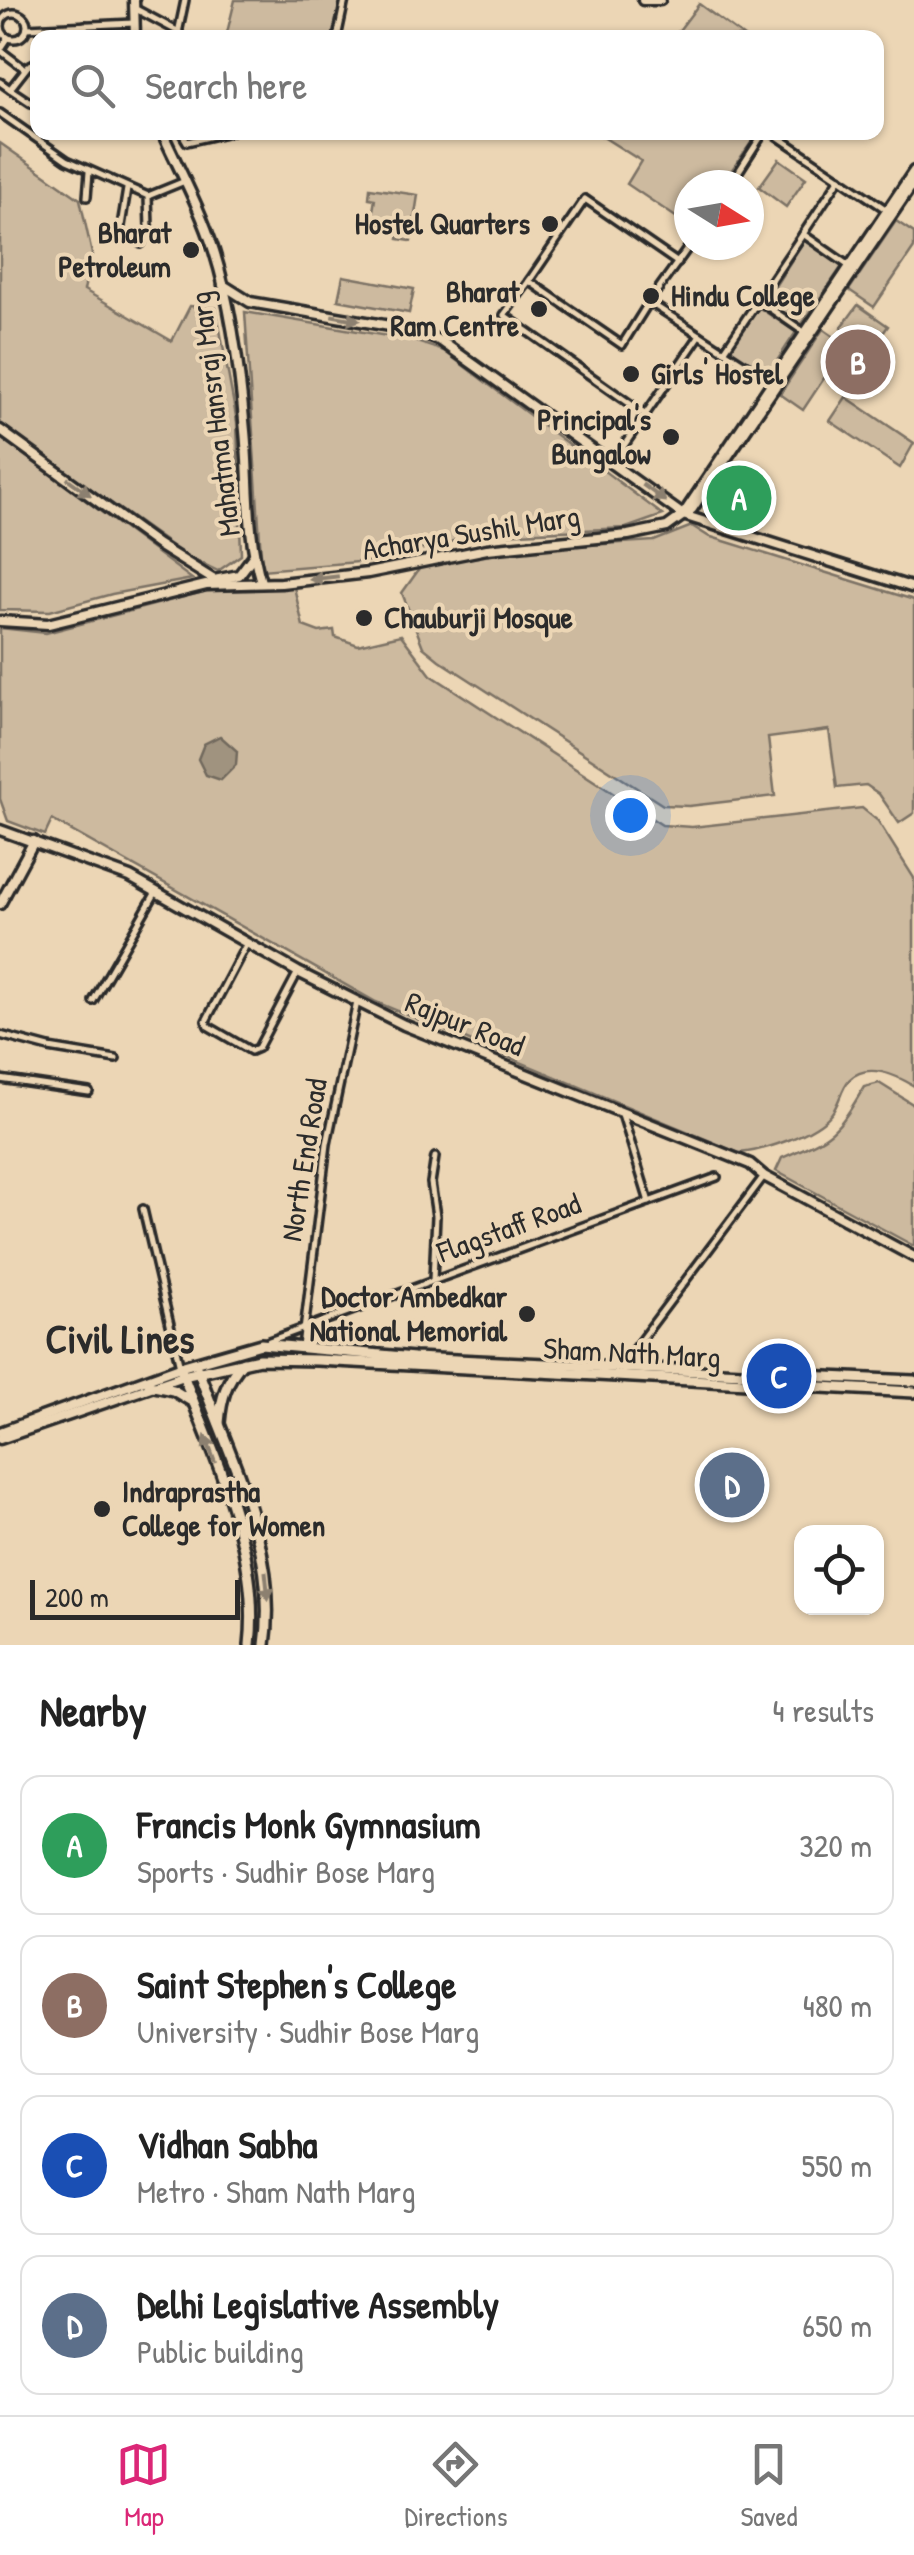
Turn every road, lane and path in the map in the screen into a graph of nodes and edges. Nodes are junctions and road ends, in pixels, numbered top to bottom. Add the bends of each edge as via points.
1 (185, 0) edge
2 (345, 0) edge
3 (643, 0) edge
4 (660, 0) edge
5 (134, 4) edge
6 (0, 5) edge
7 (7, 15) junction
8 (134, 23) junction
9 (84, 25) junction
10 (27, 28) junction
11 (84, 30) edge
12 (134, 30) edge
13 (172, 30) edge
14 (179, 30) edge
15 (339, 30) edge
16 (8, 38) junction
17 (30, 66) edge
18 (26, 69) junction
19 (0, 82) edge
20 (10, 90) junction
21 (30, 103) edge
22 (0, 113) edge
23 (30, 133) edge
24 (41, 140) edge
25 (166, 140) edge
26 (761, 140) edge
27 (780, 140) edge
28 (740, 170) edge
29 (914, 171) edge
30 (90, 172) junction
31 (840, 178) junction
32 (185, 181) junction
33 (914, 182) edge
34 (128, 189) junction
35 (148, 196) junction
36 (86, 198) dead end
37 (885, 208) junction
38 (120, 232) dead end
39 (803, 234) junction
40 (141, 244) dead end
41 (680, 260) edge
42 (678, 263) junction
43 (849, 266) junction
44 (529, 281) junction
45 (223, 286) junction
46 (758, 300) junction
47 (250, 302) junction
48 (649, 302) junction
49 (229, 314) junction
50 (804, 332) junction
51 (700, 335) junction
52 (724, 351) junction
53 (771, 381) junction
54 (646, 414) junction
55 (0, 430) edge
56 (612, 463) junction
57 (683, 515) junction
58 (254, 555) junction
59 (210, 582) junction
60 (261, 582) junction
61 (914, 588) edge
62 (0, 620) edge
63 (0, 830) edge
64 (34, 840) junction
65 (156, 892) junction
66 (0, 904) edge
67 (248, 943) junction
68 (298, 972) junction
69 (94, 1001) dead end
70 (356, 1002) junction
71 (0, 1034) edge
72 (116, 1058) dead end
73 (0, 1079) edge
74 (89, 1092) dead end
75 (621, 1111) junction
76 (434, 1156) dead end
77 (717, 1176) dead end
78 (764, 1176) junction
79 (649, 1202) junction
80 (143, 1209) dead end
81 (914, 1257) edge
82 (433, 1280) junction
83 (303, 1327) junction
84 (261, 1344) junction
85 (302, 1347) junction
86 (243, 1362) junction
87 (196, 1367) junction
88 (182, 1371) junction
89 (617, 1373) junction
90 (914, 1381) edge
91 (150, 1385) junction
92 (914, 1392) edge
93 (193, 1402) junction
94 (218, 1426) junction
95 (0, 1436) edge
96 (250, 1645) edge
97 (265, 1645) edge

1 - 14 street
2 - 15 street
3 - 4 street
5 - 8 street
5 - 13 street
6 - 7 street
7 - 10 street via 20,15
7 - 16 street via 2,25
8 - 9 street
8 - 12 street
9 - 10 street
9 - 11 street
10 - 16 street via 18,39
16 - 18 street via 0,50
17 - 18 street
18 - 20 street
19 - 20 street
20 - 21 street
22 - 23 street
24 - 30 street
25 - 32 street, Mahatma Hansraj Marg
26 - 28 street
27 - 31 street
29 - 37 street
30 - 34 street
30 - 36 street
31 - 37 street
31 - 39 street
32 - 35 street
32 - 45 street, Mahatma Hansraj Marg
33 - 57 street
34 - 35 street
34 - 38 street
35 - 40 street via 149,228
37 - 43 street
39 - 43 street
39 - 46 street
41 - 42 street
42 - 44 street via 585,199
42 - 48 street
43 - 50 street
44 - 48 street via 622,345
44 - 54 street via 504,315
45 - 47 street
45 - 49 street, Mahatma Hansraj Marg
46 - 50 street
46 - 52 street
47 - 49 street
47 -> 56 street via 413,330 441,341
48 - 51 street
49 - 58 street, Mahatma Hansraj Marg
50 - 53 street
51 - 52 street
51 - 54 street
52 - 53 street
53 - 57 street
54 - 56 street
55 -> 59 street
56 -> 57 street
57 -> 60 street, Acharya Sushil Marg via 628,535
57 - 61 street
58 - 59 street via 239,574
58 - 60 street, Mahatma Hansraj Marg
59 - 60 street, Acharya Sushil Marg
59 - 62 street via 48,624
63 - 64 street, Rajpur Road
64 - 65 street, Rajpur Road
64 - 66 street
65 - 67 street, Rajpur Road
65 - 69 street
67 - 68 street, Rajpur Road
67 - 68 street via 206,1021 250,1051 258,1048
68 - 70 street, Rajpur Road
70 - 75 street, Rajpur Road
70 - 83 street, North End Road via 326,1144
71 - 72 street
73 - 74 street
75 - 78 street, Rajpur Road via 750,1164
75 - 79 street
76 - 82 street
77 - 79 street, Flagstaff Road
78 - 81 street, Rajpur Road
78 - 89 street
79 - 82 street, Flagstaff Road
80 - 88 street
82 - 83 street, Flagstaff Road
83 - 84 street, Flagstaff Road
83 - 85 street, North End Road
84 - 85 main road, Sham Nath Marg
84 - 87 main road, Sham Nath Marg
85 - 89 main road, Sham Nath Marg
86 - 87 main road, Sham Nath Marg
86 - 89 main road, Sham Nath Marg
86 - 94 main road via 230,1376
87 - 88 main road, Sham Nath Marg
87 - 94 main road
88 - 91 street, Sham Nath Marg
88 - 93 main road
88 - 95 street, Sham Nath Marg
89 - 90 main road, Sham Nath Marg
89 - 92 main road, Sham Nath Marg
91 - 93 main road
91 - 95 street, Sham Nath Marg
96 -> 93 main road via 246,1556
94 -> 97 main road via 264,1560

